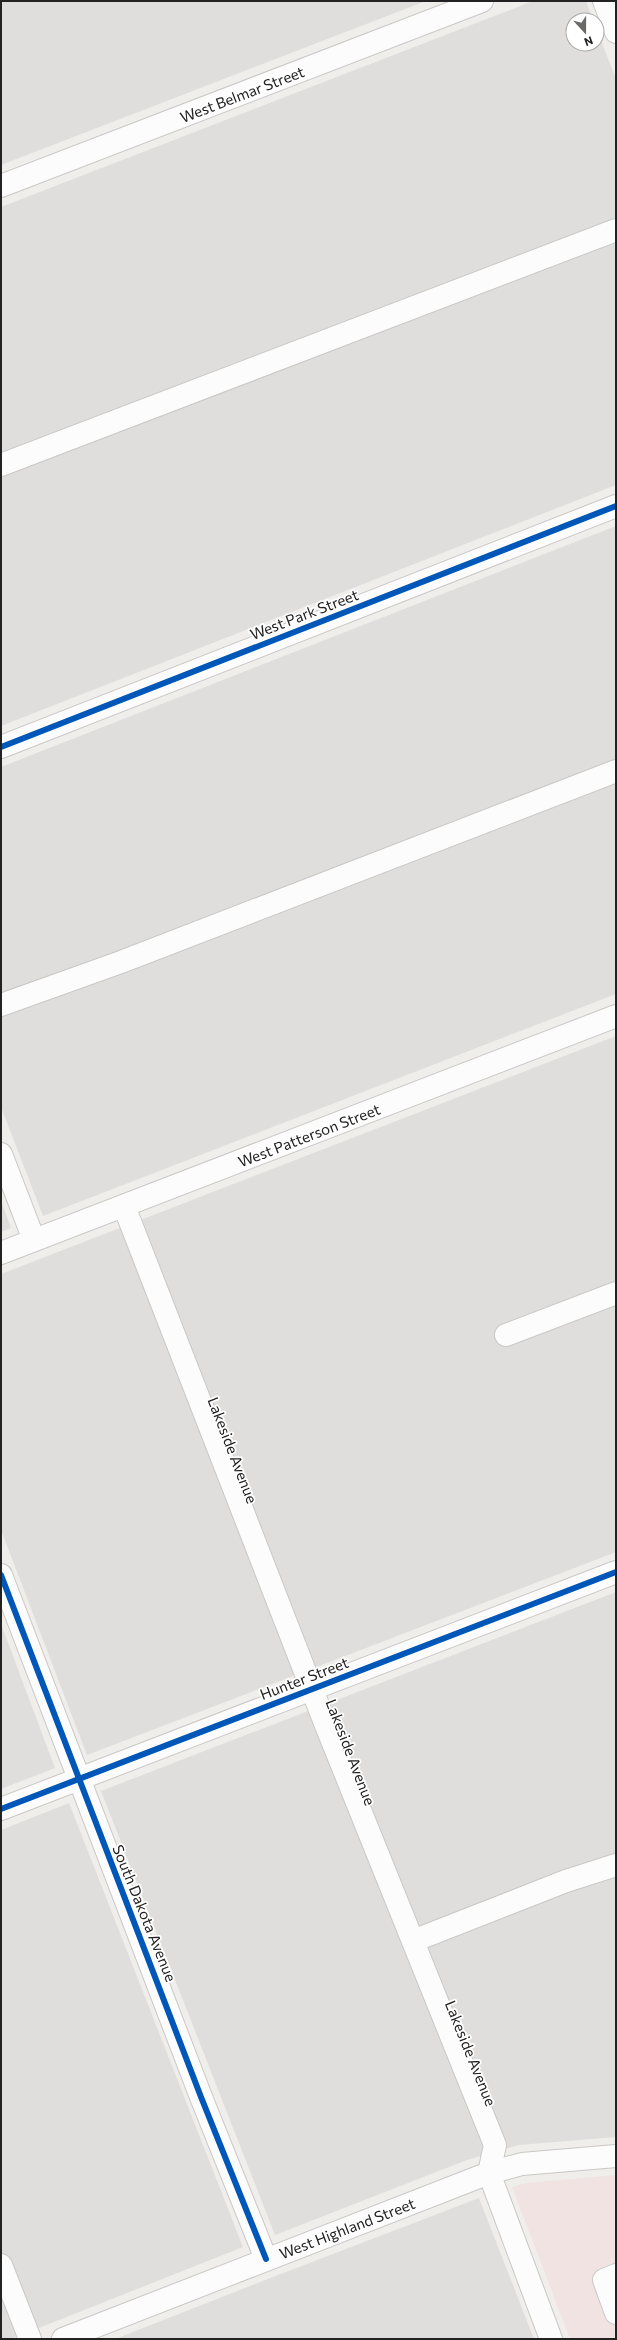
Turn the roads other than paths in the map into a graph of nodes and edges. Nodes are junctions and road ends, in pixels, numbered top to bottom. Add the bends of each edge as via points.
1 (482, 1) edge
2 (604, 1) edge
3 (616, 32) edge
4 (1, 186) edge
5 (616, 230) edge
6 (1, 465) edge
7 (616, 506) edge
8 (1, 746) edge
9 (616, 771) edge
10 (1, 1005) edge
11 (616, 1016) edge
12 (1, 1154) edge
13 (124, 1206) junction
14 (34, 1240) junction
15 (1, 1253) edge
16 (616, 1293) edge
17 (506, 1335) dead end
18 (616, 1572) edge
19 (1, 1575) edge
20 (312, 1689) junction
21 (78, 1779) junction
22 (1, 1809) edge
23 (616, 1864) edge
24 (412, 1941) junction
25 (616, 2156) edge
26 (489, 2173) junction
27 (266, 2259) junction
28 (1, 2265) edge
29 (616, 2275) edge
30 (616, 2313) edge
31 (30, 2339) edge
32 (63, 2339) edge
33 (551, 2339) edge

1 - 4 street, West Belmar Street
2 - 3 street
5 - 6 street
7 - 8 street, West Park Street
9 - 10 street via 121,962
11 - 13 street, West Patterson Street
12 - 14 street
13 - 14 street, West Patterson Street
13 - 20 street, Lakeside Avenue
14 - 15 street, West Patterson Street
16 - 17 street
18 - 20 street, Hunter Street
19 - 21 street, South Dakota Avenue
20 - 21 street, Hunter Street
20 - 24 street, Lakeside Avenue
21 - 22 street, Hunter Street
21 - 27 street, South Dakota Avenue
23 - 24 street
24 - 26 street, Lakeside Avenue via 495,2145
25 - 26 street, West Highland Street via 522,2164
26 - 27 street, West Highland Street
26 - 33 street
27 - 32 street, West Highland Street
28 - 31 street
29 - 30 street via 604,2280

